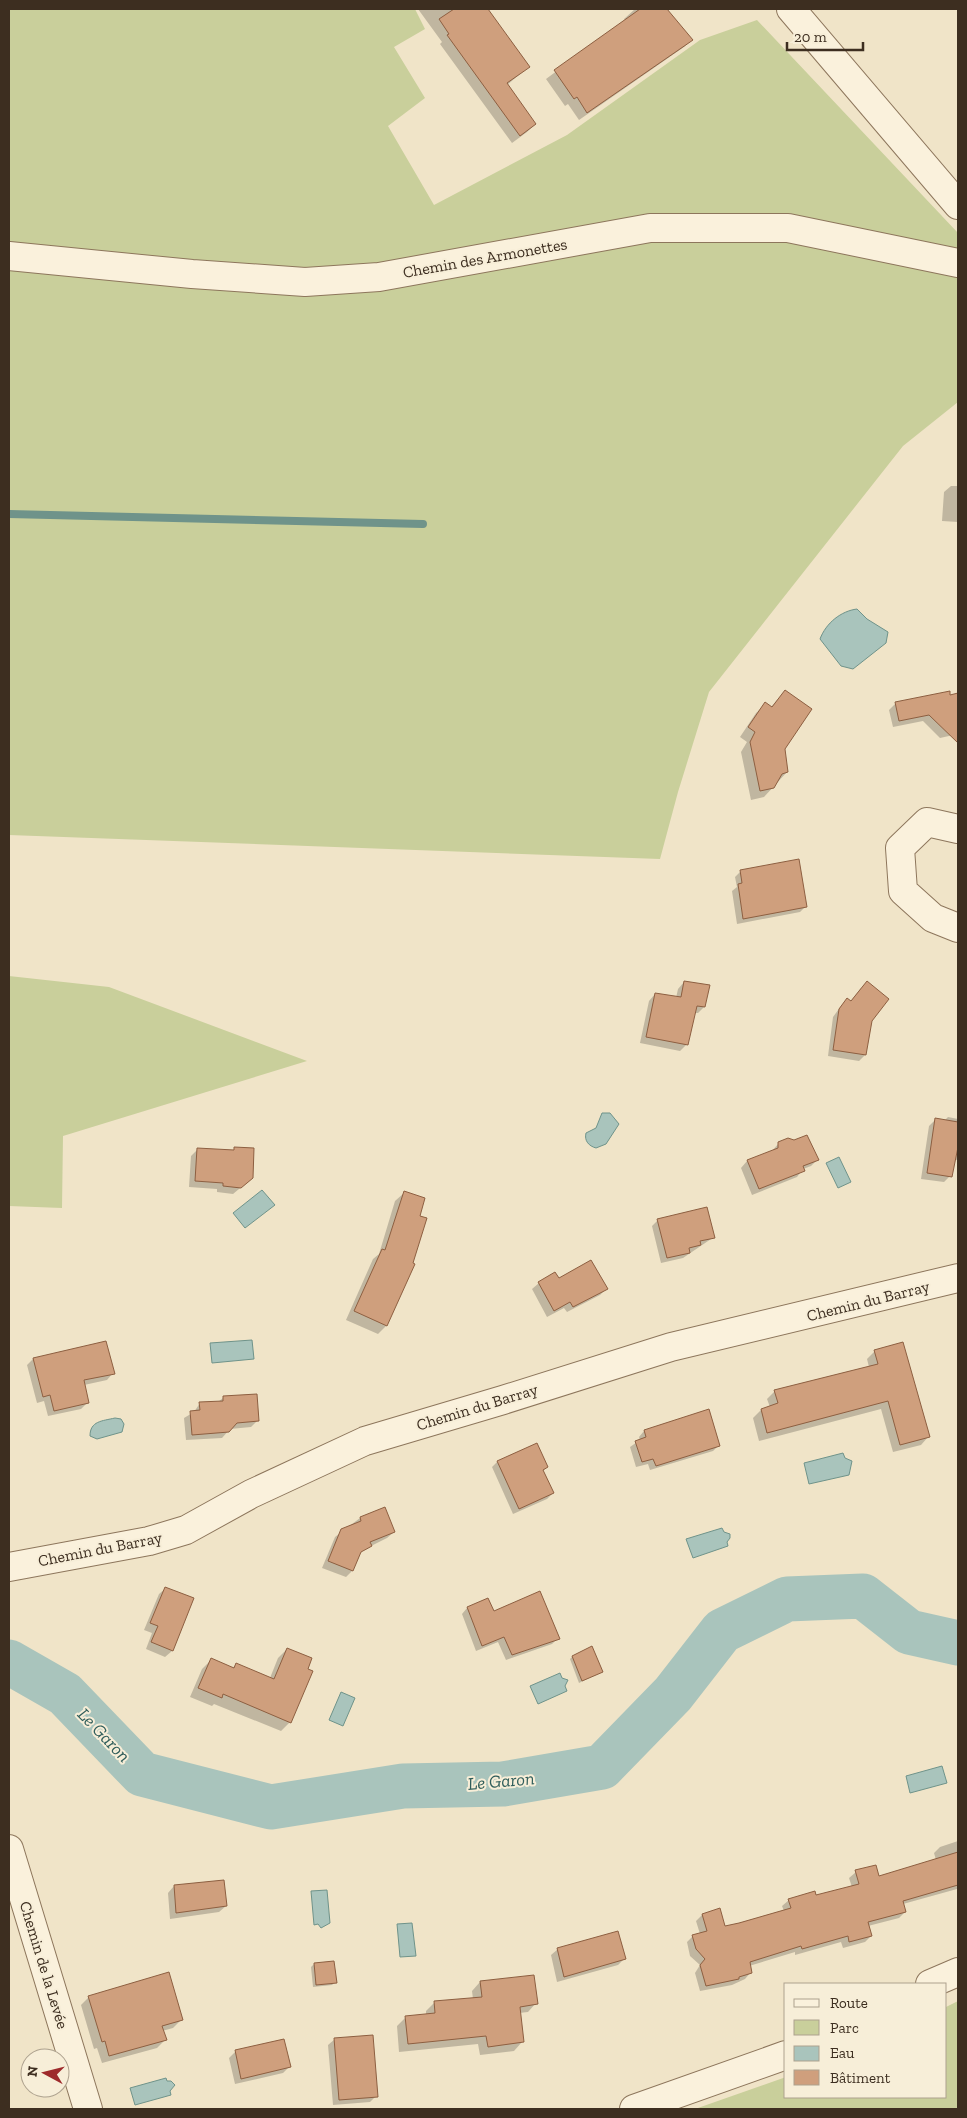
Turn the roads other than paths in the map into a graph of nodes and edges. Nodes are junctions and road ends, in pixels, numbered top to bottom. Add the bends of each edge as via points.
1 (791, 9) edge
2 (958, 204) edge
3 (9, 256) edge
4 (958, 263) edge
5 (958, 829) edge
6 (958, 928) edge
7 (958, 1278) edge
8 (9, 1567) edge
9 (9, 1849) edge
10 (958, 1972) edge
11 (932, 1983) edge
12 (784, 2056) edge
13 (88, 2109) edge
14 (634, 2109) edge

1 - 2 street
3 - 4 street, Chemin des Armonettes via 305,282 379,276 650,228 788,228
5 - 6 street via 927,822 900,848 903,891 933,918
7 - 8 street, Chemin du Barray via 671,1347 364,1440 251,1494 186,1530 149,1541
9 - 13 street, Chemin de la Levée
10 - 11 street
12 - 14 street

